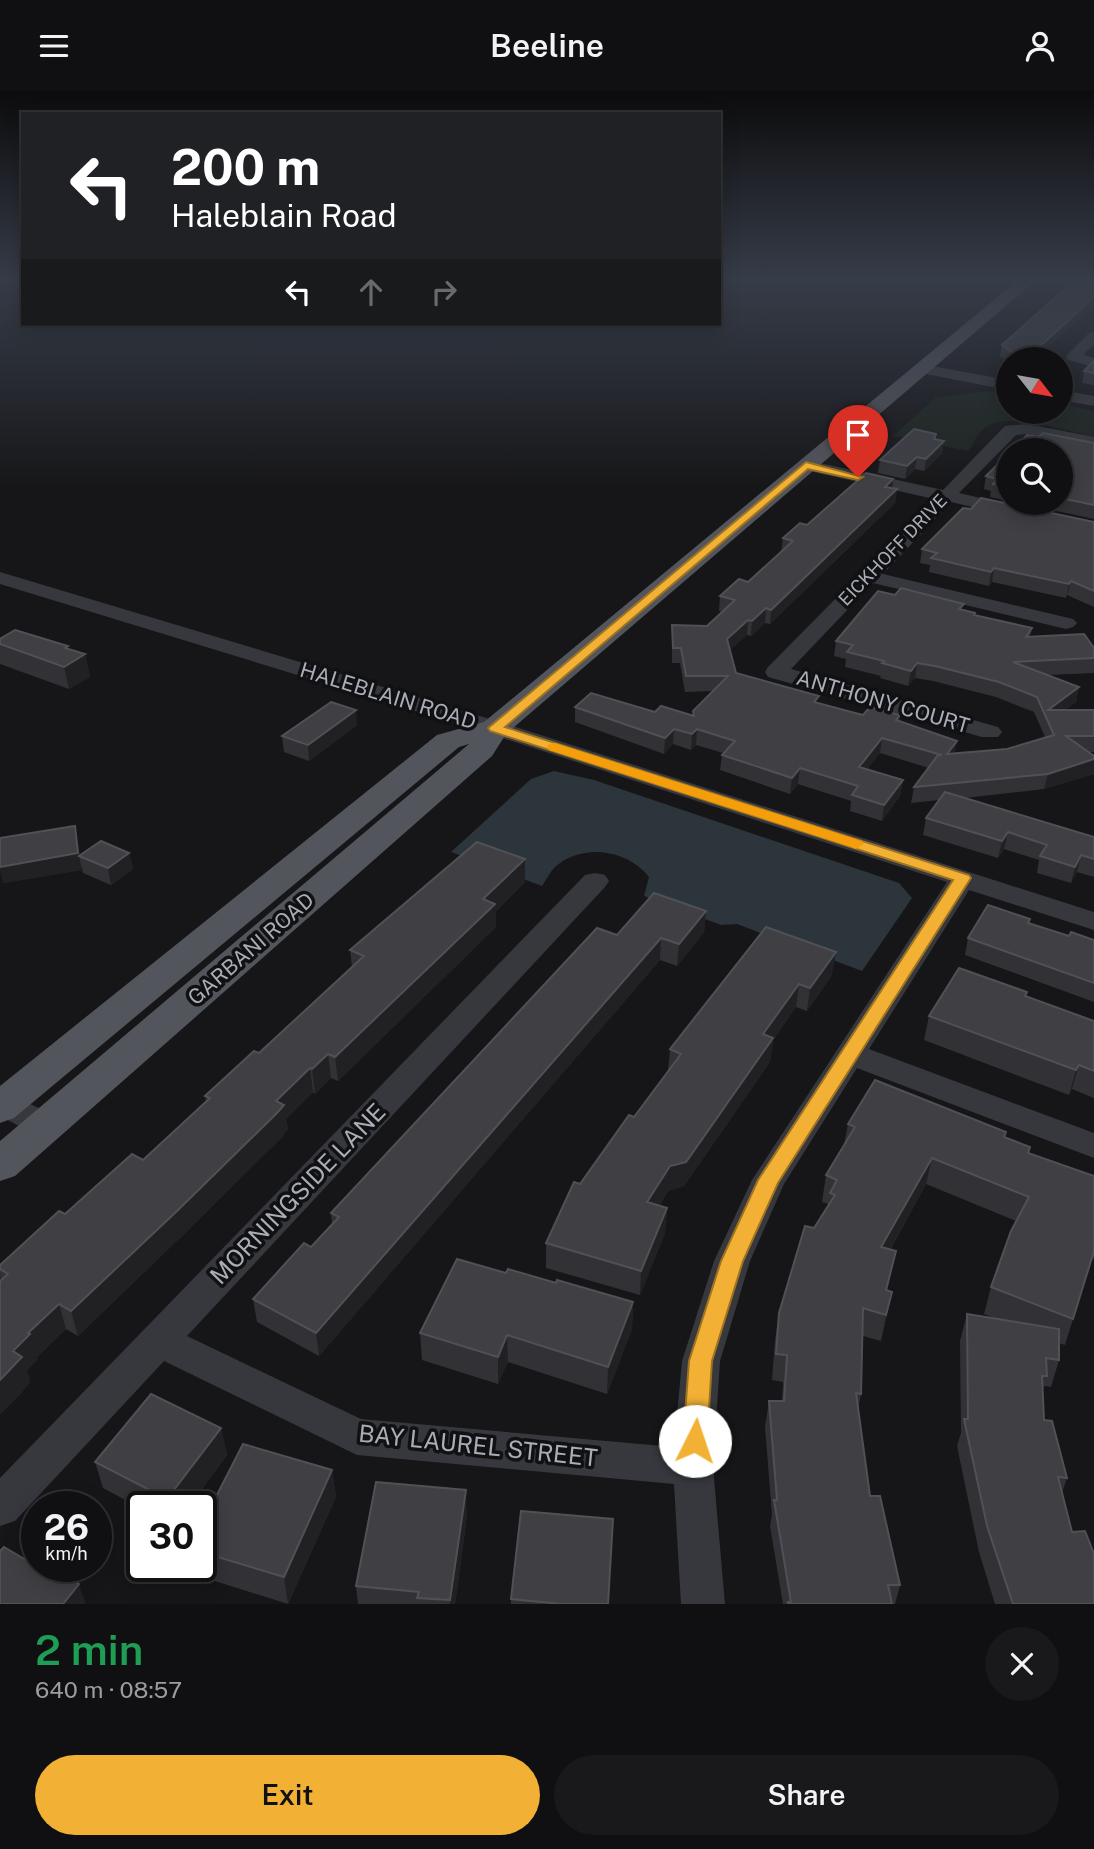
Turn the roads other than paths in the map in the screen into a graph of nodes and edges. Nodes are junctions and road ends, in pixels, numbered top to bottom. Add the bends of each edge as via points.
1 (943, 351) edge
2 (1079, 351) edge
3 (1094, 363) edge
4 (921, 369) junction
5 (996, 383) edge
6 (1073, 397) edge
7 (1094, 401) edge
8 (1094, 442) edge
9 (806, 465) junction
10 (946, 496) junction
11 (996, 506) edge
12 (867, 576) junction
13 (0, 578) edge
14 (1066, 623) dead end
15 (776, 672) joint
16 (495, 728) junction
17 (990, 732) dead end
18 (963, 878) junction
19 (595, 881) dead end
20 (1094, 921) edge
21 (850, 1054) junction
22 (1, 1105) edge
23 (46, 1125) junction
24 (1094, 1146) edge
25 (0, 1165) edge
26 (158, 1340) junction
27 (693, 1467) junction
28 (0, 1507) edge
29 (703, 1604) edge

1 - 4 main road, GARBANI ROAD
2 - 3 street via 1073,357
4 - 5 street
4 - 9 main road, GARBANI ROAD
6 - 7 street
8 - 10 street, EICKHOFF DRIVE via 1011,430
9 - 10 street
9 - 16 main road, GARBANI ROAD
10 - 11 street
10 - 12 street, EICKHOFF DRIVE
12 - 14 street
12 - 15 street, EICKHOFF DRIVE
13 - 16 street, HALEBLAIN ROAD
15 - 17 street, ANTHONY COURT
16 - 18 street, HALEBLAIN ROAD
16 - 22 main road, GARBANI ROAD via 448,741
16 - 23 main road, GARBANI ROAD via 481,750
18 - 20 street, HALEBLAIN ROAD
18 - 21 street
19 - 26 street, MORNINGSIDE LANE
21 - 24 street
21 - 27 street via 769,1180 732,1261 701,1361
22 - 23 street
23 - 25 main road, GARBANI ROAD
26 - 27 street, BAY LAUREL STREET via 357,1437
26 - 28 street, MORNINGSIDE LANE
27 - 29 street

